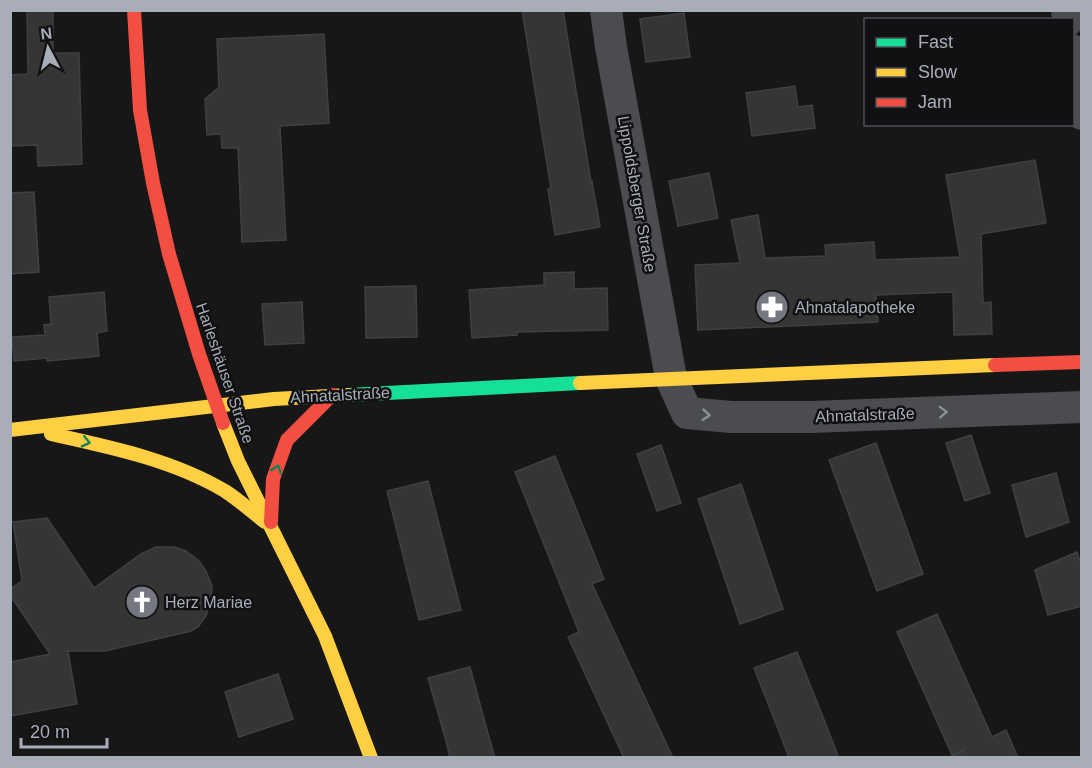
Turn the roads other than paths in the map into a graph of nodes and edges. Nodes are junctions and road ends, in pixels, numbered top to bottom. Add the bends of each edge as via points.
1 (134, 10) edge
2 (606, 10) edge
3 (1074, 63) edge
4 (1082, 114) edge
5 (1082, 362) edge
6 (670, 378) junction
7 (332, 395) junction
8 (216, 405) junction
9 (1082, 406) edge
10 (29, 429) junction
11 (10, 430) edge
12 (271, 527) junction
13 (370, 758) edge

1 - 8 street, Harleshäuser Straße via 140,110 153,183 169,254
2 - 6 street, Lippoldsberger Straße
3 - 4 street
5 - 6 street, Ahnatalstraße
6 - 7 street, Ahnatalstraße
6 -> 9 street, Ahnatalstraße via 687,413 731,417
7 - 8 street, Ahnatalstraße
12 -> 7 street via 273,479 287,440
8 - 10 street, Ahnatalstraße
8 - 12 street, Harleshäuser Straße
10 - 11 street, Ahnatalstraße
10 -> 12 street via 175,468 225,492
12 - 13 street, Harleshäuser Straße via 325,636

